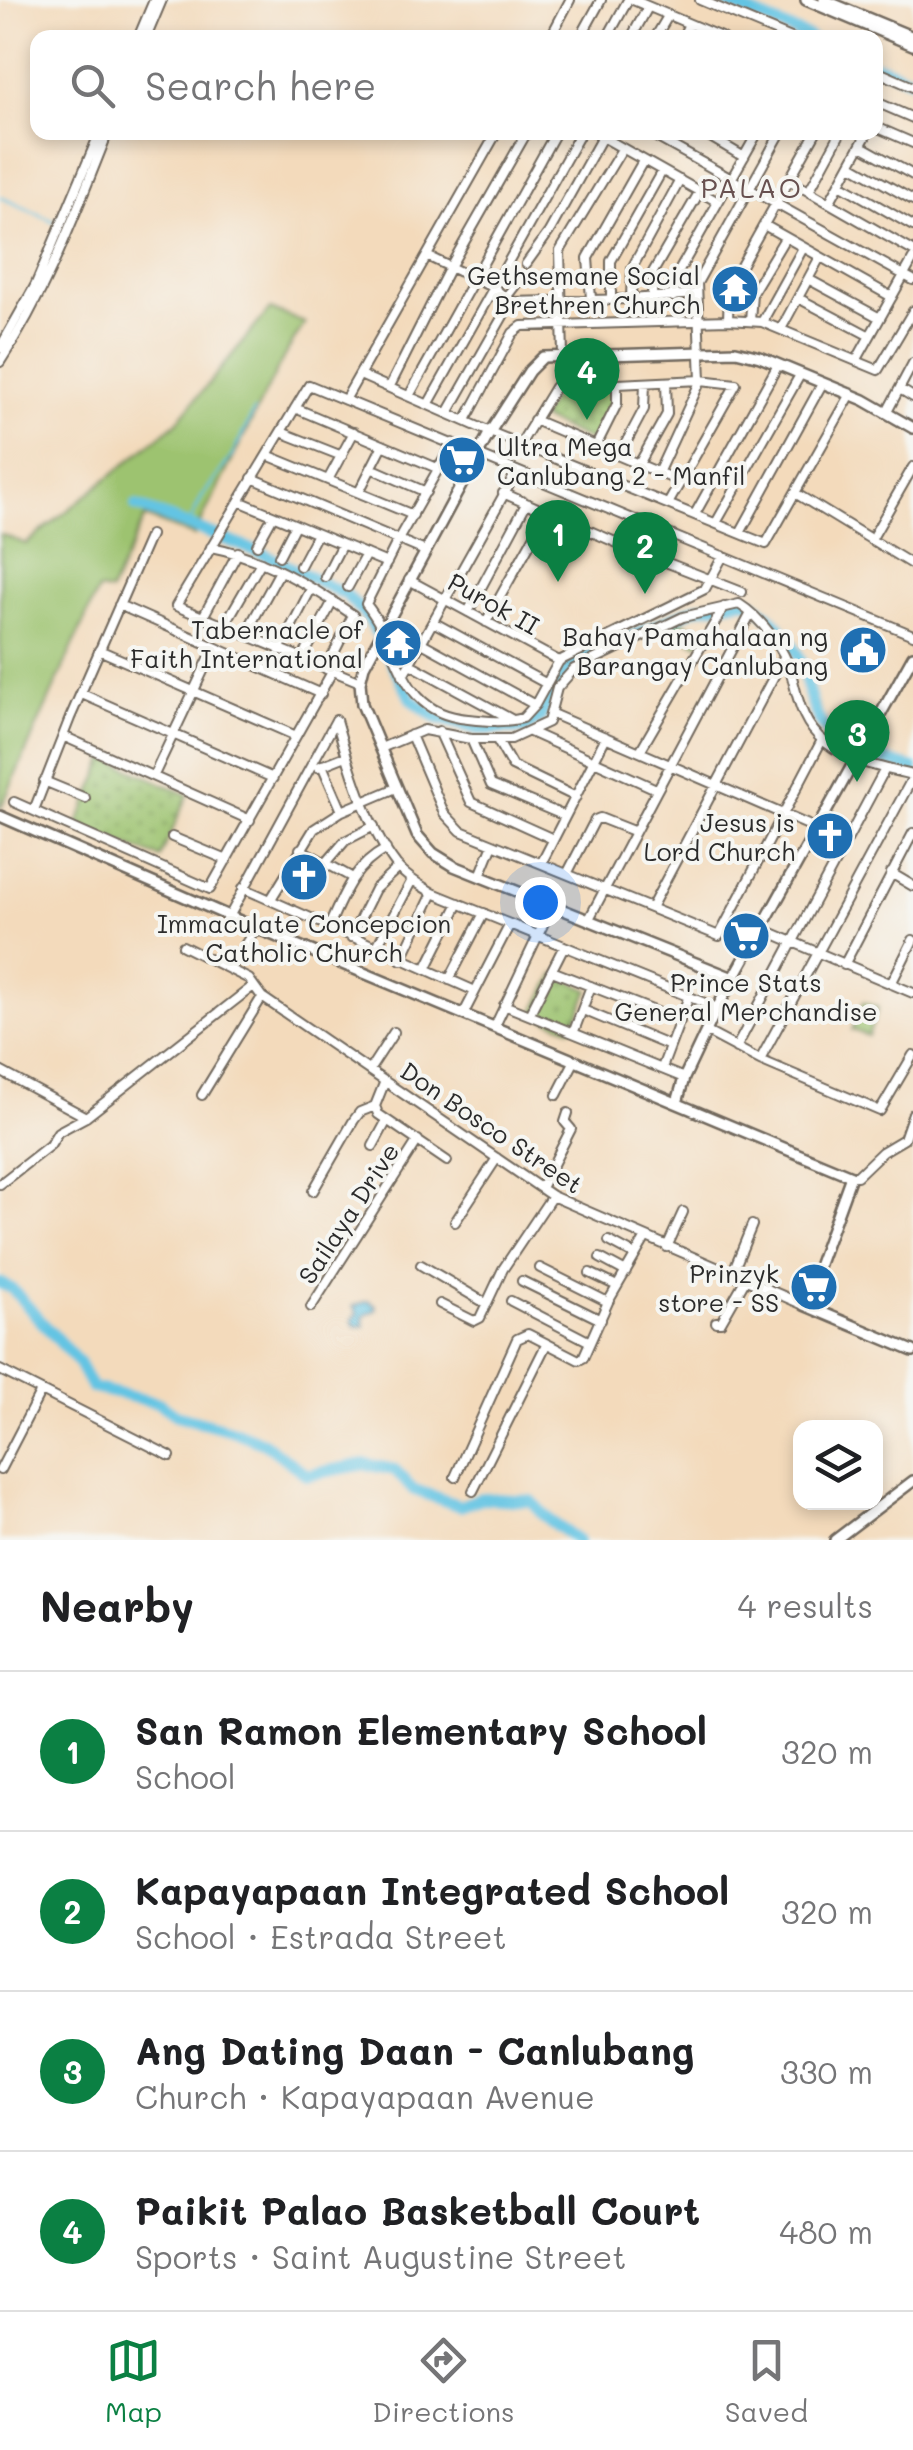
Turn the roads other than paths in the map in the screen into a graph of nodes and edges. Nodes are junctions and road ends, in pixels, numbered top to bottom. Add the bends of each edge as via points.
1 (154, 0) edge
2 (162, 0) edge
3 (570, 0) edge
4 (600, 0) edge
5 (630, 0) edge
6 (700, 0) edge
7 (806, 0) edge
8 (824, 0) edge
9 (648, 7) junction
10 (668, 16) junction
11 (688, 24) junction
12 (141, 30) edge
13 (149, 30) edge
14 (554, 30) edge
15 (584, 30) edge
16 (612, 30) edge
17 (635, 30) edge
18 (660, 30) edge
19 (685, 30) edge
20 (700, 30) edge
21 (772, 30) edge
22 (877, 30) edge
23 (883, 32) edge
24 (913, 37) edge
25 (913, 45) edge
26 (883, 75) edge
27 (913, 87) edge
28 (883, 105) edge
29 (913, 118) edge
30 (883, 130) edge
31 (97, 140) edge
32 (105, 140) edge
33 (492, 140) edge
34 (523, 140) edge
35 (552, 140) edge
36 (577, 140) edge
37 (595, 140) edge
38 (607, 140) edge
39 (660, 140) edge
40 (716, 140) edge
41 (726, 140) edge
42 (754, 140) edge
43 (777, 140) edge
44 (812, 140) edge
45 (837, 140) edge
46 (864, 140) edge
47 (913, 143) edge
48 (723, 145) junction
49 (861, 146) junction
50 (622, 149) junction
51 (744, 157) junction
52 (643, 161) junction
53 (850, 165) junction
54 (662, 170) junction
55 (913, 175) edge
56 (680, 180) junction
57 (732, 180) junction
58 (789, 180) junction
59 (840, 184) junction
60 (749, 189) junction
61 (808, 191) junction
62 (700, 192) junction
63 (913, 200) edge
64 (718, 202) junction
65 (829, 203) junction
66 (776, 204) junction
67 (764, 226) junction
68 (913, 226) edge
69 (785, 238) junction
70 (804, 248) junction
71 (913, 251) edge
72 (427, 256) junction
73 (820, 257) junction
74 (913, 259) edge
75 (526, 264) dead end
76 (450, 267) junction
77 (909, 278) edge
78 (476, 279) junction
79 (808, 279) junction
80 (517, 283) dead end
81 (494, 288) junction
82 (696, 294) junction
83 (652, 296) junction
84 (673, 297) junction
85 (892, 297) junction
86 (798, 298) junction
87 (509, 299) junction
88 (591, 299) junction
89 (560, 300) junction
90 (612, 300) junction
91 (631, 300) junction
92 (913, 311) edge
93 (880, 318) junction
94 (728, 320) junction
95 (750, 321) junction
96 (697, 322) junction
97 (762, 322) junction
98 (560, 325) junction
99 (781, 329) junction
100 (870, 336) junction
101 (0, 348) edge
102 (698, 351) junction
103 (563, 354) junction
104 (856, 361) junction
105 (0, 362) edge
106 (913, 363) edge
107 (778, 365) junction
108 (360, 375) junction
109 (800, 375) junction
110 (701, 380) junction
111 (666, 382) junction
112 (645, 383) junction
113 (617, 384) junction
114 (822, 384) junction
115 (390, 386) junction
116 (900, 388) junction
117 (851, 394) junction
118 (409, 396) junction
119 (913, 397) edge
120 (345, 400) junction
121 (428, 403) junction
122 (296, 408) junction
123 (887, 412) junction
124 (448, 413) junction
125 (466, 420) junction
126 (534, 420) junction
127 (913, 428) edge
128 (281, 432) junction
129 (354, 432) junction
130 (490, 432) junction
131 (454, 443) junction
132 (521, 443) junction
133 (383, 445) junction
134 (596, 446) junction
135 (267, 455) junction
136 (479, 455) junction
137 (342, 456) junction
138 (619, 456) junction
139 (639, 464) junction
140 (913, 467) edge
141 (371, 468) junction
142 (437, 468) junction
143 (516, 470) junction
144 (658, 472) junction
145 (252, 478) junction
146 (329, 478) junction
147 (680, 482) junction
148 (359, 492) junction
149 (426, 492) junction
150 (503, 493) junction
151 (795, 493) junction
152 (239, 501) junction
153 (669, 502) junction
154 (526, 504) junction
155 (547, 513) junction
156 (413, 514) junction
157 (694, 514) junction
158 (272, 516) junction
159 (716, 523) junction
160 (296, 525) junction
161 (740, 532) junction
162 (317, 534) junction
163 (150, 535) dead end
164 (398, 538) junction
165 (871, 540) junction
166 (342, 544) junction
167 (212, 545) junction
168 (257, 545) dead end
169 (425, 551) junction
170 (238, 552) junction
171 (366, 554) junction
172 (279, 556) dead end
173 (723, 556) junction
174 (261, 562) junction
175 (387, 563) junction
176 (913, 565) edge
177 (300, 566) dead end
178 (280, 571) junction
179 (325, 577) dead end
180 (710, 579) junction
181 (409, 580) junction
182 (348, 588) dead end
183 (311, 589) junction
184 (742, 592) dead end
185 (446, 599) junction
186 (333, 601) junction
187 (118, 605) junction
188 (724, 606) junction
189 (468, 612) junction
190 (751, 614) junction
191 (203, 617) junction
192 (433, 622) junction
193 (486, 622) junction
194 (224, 626) junction
195 (380, 634) junction
196 (245, 635) junction
197 (913, 635) edge
198 (422, 643) junction
199 (214, 648) junction
200 (99, 650) junction
201 (279, 650) junction
202 (784, 656) junction
203 (913, 656) edge
204 (302, 659) junction
205 (559, 660) junction
206 (410, 664) junction
207 (329, 670) junction
208 (403, 674) junction
209 (360, 682) junction
210 (546, 684) junction
211 (193, 690) junction
212 (82, 694) junction
213 (321, 694) junction
214 (536, 705) junction
215 (552, 714) junction
216 (514, 720) junction
217 (439, 732) junction
218 (530, 732) junction
219 (173, 734) junction
220 (411, 734) junction
221 (63, 736) junction
222 (296, 736) junction
223 (606, 737) junction
224 (471, 739) junction
225 (497, 740) junction
226 (822, 740) junction
227 (381, 748) junction
228 (640, 751) junction
229 (857, 754) junction
230 (346, 756) junction
231 (596, 761) junction
232 (322, 765) junction
233 (668, 765) junction
234 (885, 769) junction
235 (308, 770) junction
236 (154, 775) junction
237 (913, 776) edge
238 (273, 778) junction
239 (44, 781) junction
240 (716, 786) junction
241 (396, 788) junction
242 (656, 789) junction
243 (576, 797) junction
244 (85, 798) dead end
245 (364, 800) junction
246 (14, 802) dead end
247 (34, 810) junction
248 (342, 811) junction
249 (784, 815) junction
250 (0, 816) edge
251 (566, 816) junction
252 (250, 820) junction
253 (374, 826) junction
254 (815, 828) junction
255 (633, 831) junction
256 (913, 833) edge
257 (172, 837) dead end
258 (553, 839) junction
259 (493, 844) junction
260 (300, 849) junction
261 (386, 849) junction
262 (227, 860) junction
263 (327, 862) junction
264 (542, 862) junction
265 (398, 868) junction
266 (891, 873) junction
267 (567, 874) junction
268 (480, 876) junction
269 (351, 877) junction
270 (412, 880) junction
271 (913, 886) edge
272 (243, 888) junction
273 (603, 888) junction
274 (434, 894) junction
275 (272, 899) junction
276 (459, 903) junction
277 (552, 906) junction
278 (651, 908) junction
279 (484, 913) junction
280 (230, 915) junction
281 (589, 919) junction
282 (510, 924) junction
283 (329, 926) junction
284 (256, 928) junction
285 (760, 928) junction
286 (540, 936) junction
287 (351, 937) junction
288 (913, 940) edge
289 (792, 943) junction
290 (183, 946) dead end
291 (564, 946) junction
292 (376, 948) junction
293 (818, 954) junction
294 (401, 960) junction
295 (844, 965) junction
296 (229, 969) junction
297 (426, 970) junction
298 (552, 971) junction
299 (734, 978) junction
300 (450, 980) junction
301 (890, 984) junction
302 (591, 986) junction
303 (252, 987) junction
304 (475, 992) junction
305 (913, 993) edge
306 (689, 996) junction
307 (262, 997) junction
308 (504, 1005) junction
309 (717, 1008) junction
310 (583, 1010) junction
311 (464, 1013) junction
312 (529, 1015) junction
313 (680, 1021) junction
314 (495, 1026) junction
315 (574, 1031) junction
316 (394, 1032) dead end
317 (707, 1032) junction
318 (670, 1046) junction
319 (736, 1048) junction
320 (913, 1055) edge
321 (574, 1060) junction
322 (760, 1060) junction
323 (662, 1068) junction
324 (370, 1069) junction
325 (0, 1070) edge
326 (684, 1078) junction
327 (385, 1081) junction
328 (202, 1095) dead end
329 (558, 1095) dead end
330 (677, 1104) junction
331 (374, 1106) junction
332 (568, 1113) dead end
333 (86, 1117) junction
334 (911, 1117) edge
335 (386, 1122) junction
336 (418, 1140) junction
337 (373, 1146) dead end
338 (497, 1158) junction
339 (447, 1161) dead end
340 (851, 1176) junction
341 (0, 1184) edge
342 (541, 1188) junction
343 (313, 1191) dead end
344 (552, 1196) junction
345 (683, 1212) dead end
346 (455, 1222) dead end
347 (752, 1226) dead end
348 (646, 1237) junction
349 (610, 1241) dead end
350 (667, 1248) junction
351 (635, 1255) junction
352 (600, 1258) dead end
353 (421, 1266) dead end
354 (540, 1268) dead end
355 (626, 1272) junction
356 (590, 1273) dead end
357 (732, 1274) junction
358 (745, 1280) junction
359 (522, 1281) dead end
360 (617, 1286) junction
361 (511, 1301) dead end
362 (608, 1302) junction
363 (440, 1304) dead end
364 (487, 1304) junction
365 (804, 1304) junction
366 (311, 1307) dead end
367 (600, 1320) junction
368 (716, 1322) dead end
369 (590, 1342) junction
370 (546, 1345) junction
371 (913, 1351) edge
372 (0, 1370) edge
373 (41, 1391) junction
374 (0, 1438) edge
375 (13, 1445) junction
376 (170, 1456) dead end
377 (0, 1468) edge
378 (455, 1477) dead end
379 (913, 1481) edge
380 (473, 1491) dead end
381 (836, 1540) edge

1 - 12 street
2 - 13 street
3 - 14 street
4 - 15 street
5 - 9 street
5 - 16 street
6 - 21 street
7 - 22 street
8 - 24 street
9 - 10 street
9 - 17 street
10 - 11 street
10 - 18 street
11 - 19 street
11 - 20 street
23 - 25 street
26 - 27 street
28 - 29 street
30 - 47 street
31 - 101 street via 41,272
32 - 105 street via 60,254
33 - 72 street
34 - 76 street
35 - 78 street
36 - 81 street
37 - 75 street
38 - 50 street
39 - 57 street
40 - 48 street
41 - 48 street
42 - 51 street
43 - 60 street
44 - 58 street
45 - 61 street
46 - 49 street
48 - 51 street
49 - 53 street
49 - 55 street
50 - 52 street
50 - 89 street via 560,251
51 - 57 street
52 - 54 street
52 - 88 street via 588,258
53 - 59 street
53 - 63 street
54 - 56 street
54 - 90 street via 611,261
56 - 62 street
56 - 91 street via 632,268
57 - 60 street
57 - 64 street
58 - 61 street
58 - 66 street
59 - 65 street
59 - 68 street
60 - 66 street
60 - 82 street
61 - 65 street
62 - 64 street
62 - 83 street via 652,272
64 - 84 street via 675,278
65 - 71 street
66 - 67 street
66 - 77 street
67 - 69 street
67 - 94 street via 730,287
69 - 70 street
69 - 95 street via 752,293
70 - 73 street
70 - 97 street
72 - 76 street
72 - 108 street
73 - 79 street
73 - 85 street
74 - 77 street
76 - 78 street
76 - 115 street
77 - 85 street
78 - 81 street
78 - 118 street
79 - 86 street
79 - 93 street
80 - 87 street
81 - 87 street
81 - 121 street
82 - 84 street
82 - 96 street
83 - 84 street
83 - 91 street
85 - 93 street
86 - 99 street
86 - 100 street
87 - 89 street
87 - 124 street
88 - 89 street
88 - 90 street
89 - 98 street
90 - 91 street
92 - 104 street via 878,370
93 - 100 street
94 - 95 street
94 - 96 street
95 - 97 street
96 - 98 street
96 - 102 street
97 - 99 street
98 - 103 street
98 - 125 street via 514,331
99 - 104 street
100 - 104 street
102 - 103 street
102 - 107 street via 742,352
102 - 110 street
103 - 130 street via 535,362
106 - 116 street
107 - 109 street
107 - 157 street
108 - 115 street
108 - 120 street
109 - 114 street
109 - 159 street
110 - 111 street
110 - 144 street
110 - 147 street via 736,384
111 - 112 street
111 - 139 street via 667,414
112 - 113 street
112 - 138 street via 644,409
113 - 126 street via 555,387
113 - 134 street via 618,404
114 - 117 street
114 - 161 street
115 - 118 street
116 - 119 street
116 - 123 street
117 - 123 street
117 - 151 street
118 - 121 street
120 - 122 street via 309,385
120 - 131 street
121 - 124 street
122 - 128 street
122 - 129 street
123 - 127 street
124 - 125 street
125 - 130 street
126 - 132 street
126 - 134 street
128 - 135 street
128 - 137 street
129 - 133 street
129 - 137 street
130 - 132 street
130 - 136 street
131 - 136 street
131 - 142 street
132 - 153 street
133 - 141 street
133 - 142 street
134 - 138 street
135 - 145 street
135 - 146 street
136 - 143 street
136 - 169 street
137 - 146 street
138 - 139 street
139 - 144 street
140 - 165 street
141 - 148 street
141 - 149 street
142 - 149 street
143 - 150 street
143 - 173 street
144 - 147 street
145 - 152 street
145 - 164 street
146 - 148 street
147 - 153 street
148 - 156 street
149 - 156 street
150 - 154 street
150 - 185 street
151 - 161 street via 766,544
151 - 165 street
152 - 158 street
152 - 167 street
153 - 157 street
154 - 155 street
154 - 189 street
155 - 180 street
155 - 193 street
156 - 164 street
157 - 159 street
158 - 160 street
158 - 168 street
159 - 161 street
160 - 162 street
160 - 172 street
162 - 166 street
162 - 177 street
163 - 187 street
164 - 169 street
164 - 175 street
165 - 176 street
166 - 171 street
166 - 179 street
167 - 170 street
167 - 191 street via 176,606
169 - 181 street
170 - 174 street
170 - 191 street
171 - 175 street
171 - 182 street
173 - 180 street
173 - 197 street
174 - 178 street
174 - 194 street
175 - 195 street via 366,604
178 - 183 street
178 - 196 street
180 - 184 street
180 - 205 street via 704,589
181 - 185 street, Purok II
181 - 195 street
183 - 186 street
183 - 201 street
185 - 189 street, Purok II
185 - 192 street
186 - 204 street
186 - 207 street via 353,615
187 - 199 street
187 - 200 street
188 - 190 street via 739,604
188 - 215 street via 658,627 574,669 557,688
188 - 228 street
189 - 193 street, Purok II
190 - 202 street
190 - 233 street
191 - 194 street
192 - 198 street
192 - 210 street
193 - 205 street, Purok II
194 - 196 street
195 - 208 street
195 - 209 street
196 - 201 street
198 - 206 street
198 - 214 street
199 - 211 street
199 - 213 street
200 - 211 street
200 - 212 street
201 - 204 street
202 - 226 street via 806,721
202 - 240 street
203 - 229 street
204 - 207 street
205 - 210 street
206 - 208 street
206 - 216 street
207 - 209 street
207 - 213 street
208 - 216 street via 417,697 440,714
209 - 227 street
210 - 214 street
211 - 219 street
211 - 222 street
212 - 219 street
212 - 221 street
213 - 222 street
214 - 216 street
215 - 218 street
215 - 223 street
217 - 220 street
217 - 224 street
217 - 258 street via 471,802
218 - 225 street
218 - 231 street
219 - 236 street
219 - 238 street
220 - 227 street
220 - 259 street via 451,824
221 - 236 street
221 - 239 street
222 - 238 street
223 - 228 street
223 - 231 street
224 - 225 street
224 - 251 street via 491,785
225 - 243 street via 512,766
226 - 229 street
226 - 249 street
227 - 241 street
228 - 233 street
229 - 234 street
229 - 254 street
230 - 232 street
230 - 235 street via 336,720
230 - 245 street
231 - 242 street
231 - 243 street
232 - 235 street
232 - 248 street
233 - 240 street
233 - 242 street
234 - 237 street
234 - 289 street
235 - 272 street
236 - 252 street
237 - 293 street
238 - 252 street
239 - 244 street
239 - 247 street
240 - 249 street
240 - 278 street
241 - 245 street
241 - 268 street via 424,846
242 - 255 street
243 - 251 street
245 - 248 street
245 - 253 street
246 - 247 street
247 - 262 street via 210,889
248 - 260 street via 314,829
249 - 254 street
249 - 278 street via 718,936
250 - 280 street
251 - 258 street
252 - 262 street
253 - 261 street
253 - 263 street via 345,841
254 - 285 street
255 - 267 street via 595,820
255 - 273 street
256 - 266 street
257 - 262 street
258 - 264 street
259 - 264 street
259 - 268 street
260 - 263 street
260 - 275 street
261 - 265 street
261 - 269 street
263 - 269 street
264 - 267 street
265 - 270 street
265 - 287 street via 375,889
266 - 271 street
266 - 295 street
267 - 273 street
268 - 277 street
269 - 283 street
270 - 274 street
270 - 292 street
272 - 275 street
272 - 280 street
273 - 278 street
273 - 281 street
274 - 276 street
274 - 294 street
275 - 283 street
276 - 279 street
276 - 297 street
277 - 281 street
277 - 286 street
279 - 282 street
279 - 300 street
280 - 284 street
281 - 299 street
282 - 286 street
282 - 304 street
283 - 287 street
284 - 296 street
284 - 311 street
285 - 289 street
285 - 299 street
286 - 291 street
286 - 308 street
287 - 292 street
288 - 301 street
289 - 293 street
289 - 319 street
290 - 296 street, Don Bosco Street
291 - 298 street
291 - 306 street
292 - 294 street
293 - 295 street
293 - 322 street
294 - 297 street
295 - 301 street
296 - 303 street, Don Bosco Street via 249,978
297 - 300 street
298 - 302 street
298 - 312 street
299 - 309 street
300 - 304 street
301 - 305 street
302 - 310 street
302 - 313 street
303 - 307 street, Don Bosco Street
303 - 333 street
304 - 311 street
306 - 309 street
306 - 313 street
307 - 324 street, Don Bosco Street
307 - 328 street
308 - 312 street
308 - 314 street
309 - 317 street
310 - 315 street
310 - 318 street
311 - 314 street
312 - 315 street
313 - 318 street
314 - 321 street
315 - 323 street
316 - 324 street
317 - 319 street
317 - 326 street
318 - 323 street
319 - 322 street
320 - 322 street via 880,1111
321 - 329 street
321 - 330 street
323 - 326 street
324 - 327 street, Don Bosco Street
325 - 333 street
326 - 330 street
327 - 331 street
327 - 338 street, Don Bosco Street
330 - 340 street
331 - 335 street
331 - 343 street via 354,1120
332 - 342 street via 571,1129
333 - 341 street via 58,1132
334 - 340 street via 904,1139
335 - 336 street
335 - 337 street
336 - 339 street
336 - 366 street, Sailaya Drive
338 - 342 street, Don Bosco Street
338 - 346 street
340 - 365 street
342 - 344 street, Don Bosco Street
344 - 348 street, Don Bosco Street
344 - 364 street
345 - 350 street
347 - 357 street
348 - 350 street, Don Bosco Street
348 - 351 street
349 - 351 street
350 - 357 street, Don Bosco Street
351 - 355 street
352 - 355 street
353 - 364 street
354 - 362 street
355 - 360 street
356 - 360 street
357 - 358 street, Don Bosco Street
358 - 365 street, Don Bosco Street
358 - 368 street
359 - 367 street
360 - 362 street
361 - 369 street
362 - 367 street
363 - 364 street via 476,1321
365 - 371 street, Don Bosco Street
367 - 369 street
369 - 370 street via 579,1360
370 - 378 street via 528,1334 517,1339
370 - 380 street
372 - 373 street
373 - 375 street
373 - 376 street
374 - 375 street
375 - 377 street
379 - 381 street

